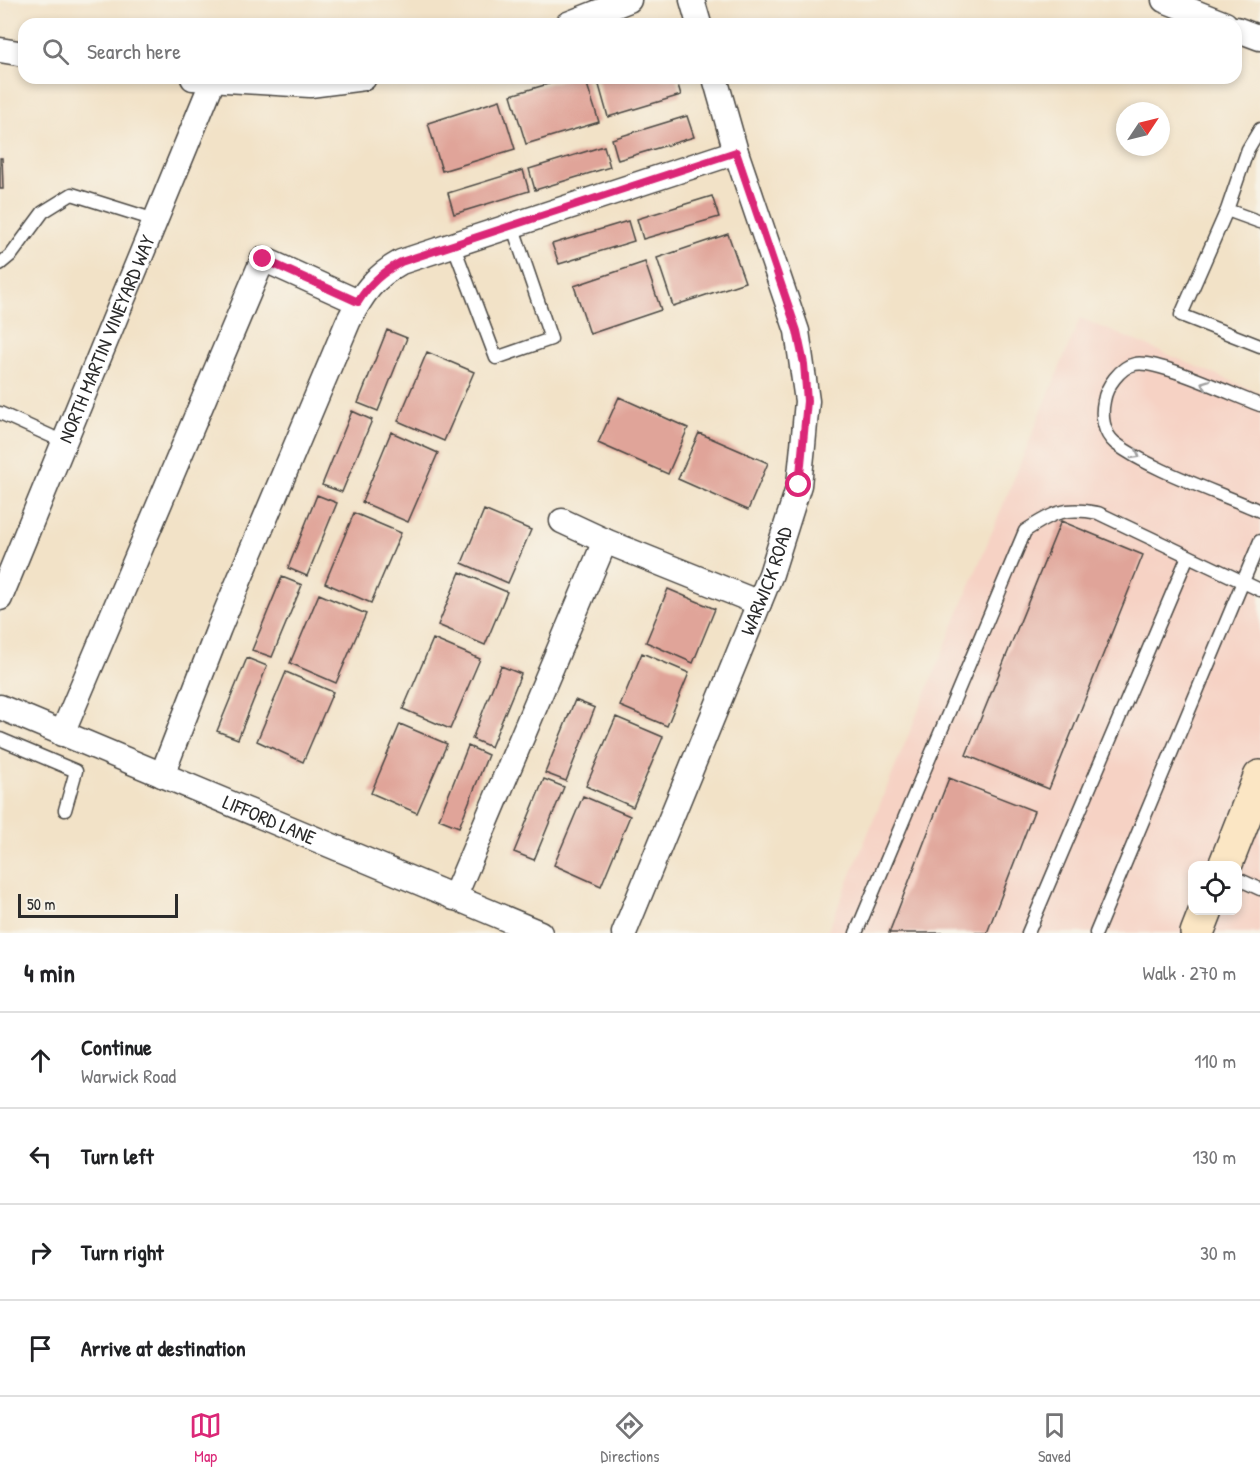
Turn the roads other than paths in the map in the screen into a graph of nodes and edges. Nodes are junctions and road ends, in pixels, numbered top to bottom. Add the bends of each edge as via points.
1 (629, 0) edge
2 (692, 0) edge
3 (1164, 0) edge
4 (583, 18) edge
5 (697, 18) edge
6 (1210, 18) edge
7 (1242, 31) edge
8 (1260, 38) edge
9 (0, 50) edge
10 (18, 53) edge
11 (201, 84) edge
12 (292, 84) edge
13 (318, 84) edge
14 (717, 84) edge
15 (1260, 129) edge
16 (736, 152) junction
17 (1227, 210) junction
18 (155, 220) junction
19 (1260, 222) edge
20 (512, 225) junction
21 (453, 244) junction
22 (6, 255) edge
23 (0, 264) edge
24 (358, 302) junction
25 (1260, 346) edge
26 (1260, 405) edge
27 (0, 413) edge
28 (64, 442) junction
29 (1260, 511) edge
30 (562, 521) dead end
31 (605, 541) junction
32 (1260, 541) edge
33 (1188, 556) junction
34 (1244, 583) junction
35 (1260, 590) edge
36 (0, 598) edge
37 (759, 603) junction
38 (0, 707) edge
39 (62, 734) junction
40 (0, 739) edge
41 (162, 775) junction
42 (1260, 777) edge
43 (65, 810) dead end
44 (1227, 861) edge
45 (1242, 881) edge
46 (1260, 889) edge
47 (454, 898) junction
48 (1204, 915) edge
49 (540, 933) edge
50 (624, 933) edge
51 (856, 933) edge
52 (1028, 933) edge
53 (1096, 933) edge
54 (1197, 933) edge

1 - 4 street
2 - 5 street
3 - 6 street
7 - 8 street
9 - 10 street
11 - 18 street, NORTH MARTIN VINEYARD WAY
12 - 13 street
14 - 16 street, WARWICK ROAD
15 - 17 lane via 1248,149
16 - 20 street
16 - 37 street, WARWICK ROAD via 797,331 807,401 799,485
17 - 19 lane
17 - 25 lane via 1181,315
18 - 22 lane via 72,194 43,212
18 - 28 street, NORTH MARTIN VINEYARD WAY
20 - 21 street
20 - 21 lane via 551,339 496,358
21 - 24 street via 382,273
22 - 23 lane
24 - 39 street via 263,259
24 - 41 street
26 -> 29 lane via 1155,365 1134,364 1118,374 1105,393 1102,408 1103,424 1113,441 1140,459
27 - 28 lane
28 - 36 street, NORTH MARTIN VINEYARD WAY
30 - 31 street
31 - 37 street
31 - 47 street
32 - 34 lane
33 - 34 lane
33 - 51 lane via 1098,513 1075,508 1046,517 1024,531
33 - 52 lane
34 - 35 lane
34 - 53 lane
37 - 50 street, WARWICK ROAD
38 - 39 street, LIFFORD LANE
39 - 41 street, LIFFORD LANE
40 - 43 lane via 76,771
41 - 47 street, LIFFORD LANE
42 - 44 street
45 - 46 lane
47 - 49 street, LIFFORD LANE
48 - 54 street

